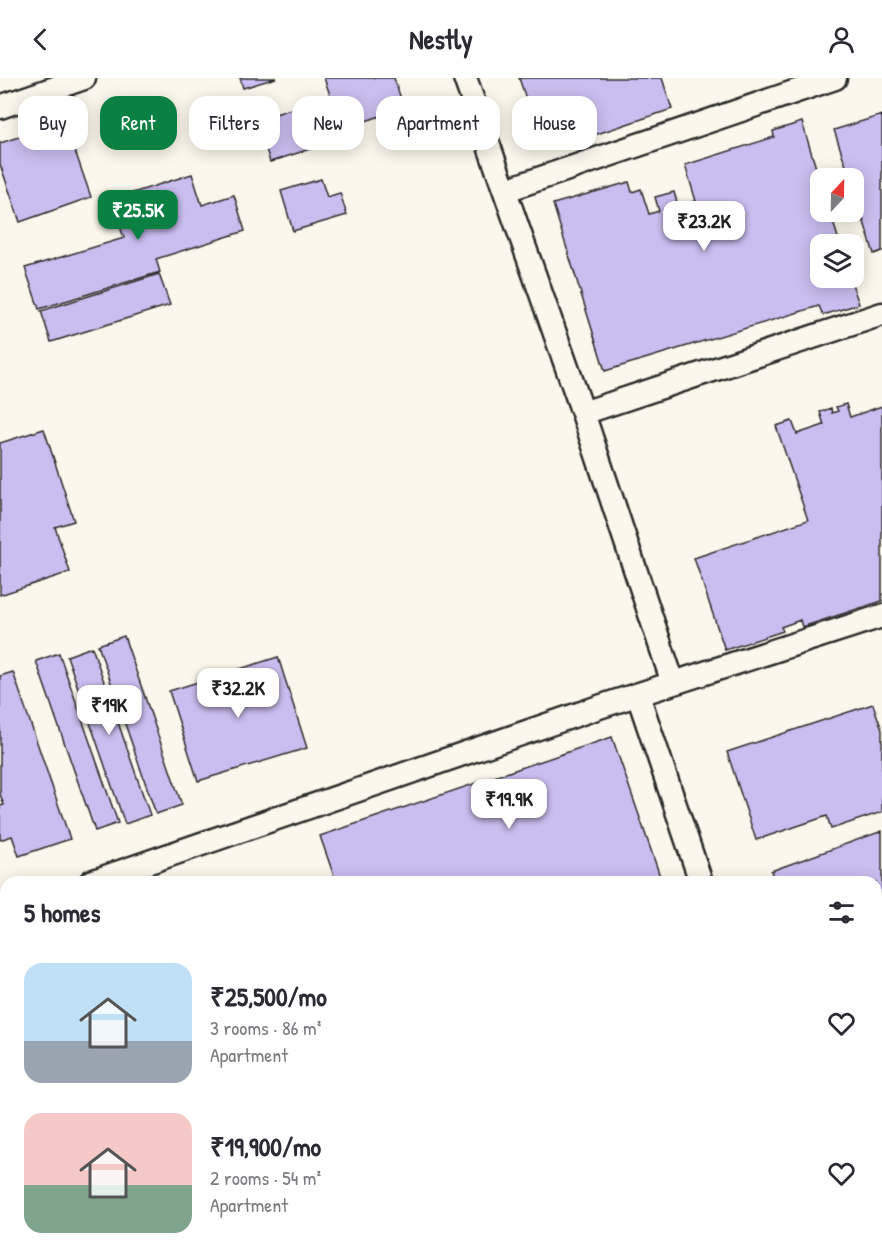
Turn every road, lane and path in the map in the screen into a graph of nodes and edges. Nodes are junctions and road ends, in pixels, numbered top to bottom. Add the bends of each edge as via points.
1 (84, 78) edge
2 (465, 78) edge
3 (835, 78) edge
4 (0, 107) edge
5 (506, 190) junction
6 (882, 314) edge
7 (583, 413) junction
8 (882, 616) edge
9 (673, 683) junction
10 (638, 694) junction
11 (108, 876) edge
12 (699, 876) edge

1 - 4 lane
2 - 5 lane
3 - 5 lane
5 - 7 lane
6 - 7 lane
7 - 9 lane
8 - 9 lane
9 - 10 lane
10 - 11 lane
10 - 12 lane

